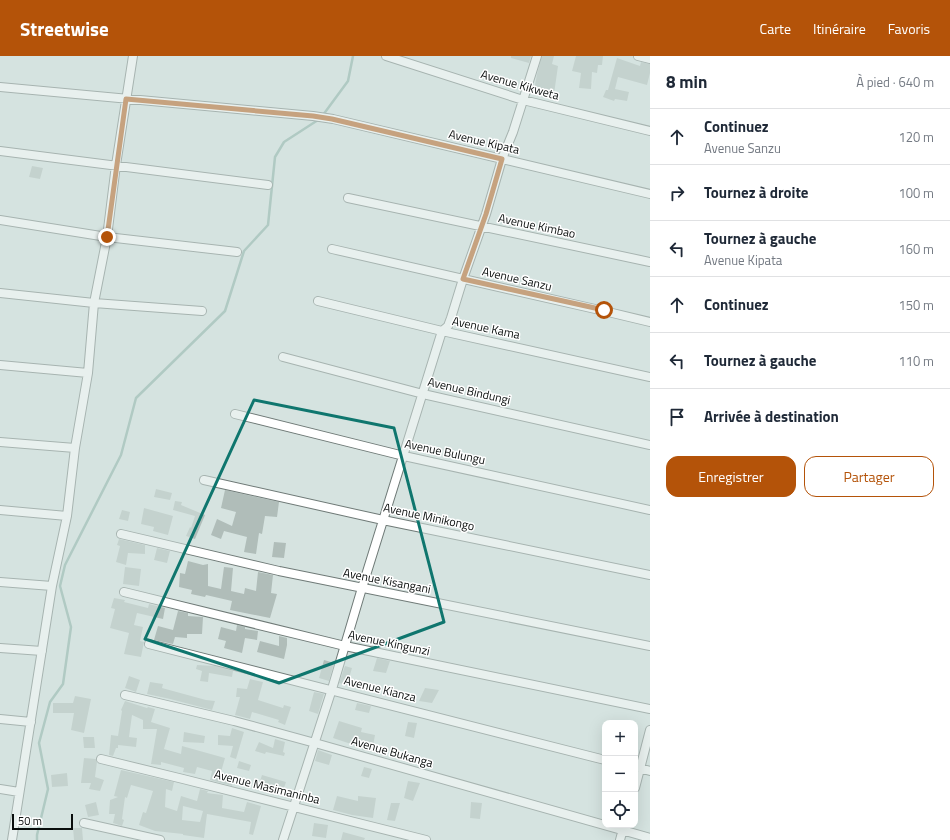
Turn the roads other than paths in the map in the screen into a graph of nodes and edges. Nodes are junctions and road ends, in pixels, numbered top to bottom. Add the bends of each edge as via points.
1 (133, 56) edge
2 (386, 56) edge
3 (537, 56) edge
4 (638, 56) edge
5 (650, 59) edge
6 (0, 87) edge
7 (126, 99) junction
8 (523, 100) junction
9 (650, 131) edge
10 (0, 151) edge
11 (502, 159) junction
12 (116, 165) junction
13 (268, 185) dead end
14 (650, 194) edge
15 (348, 198) dead end
16 (0, 220) edge
17 (481, 227) junction
18 (107, 237) junction
19 (332, 249) dead end
20 (238, 252) dead end
21 (650, 262) edge
22 (463, 279) junction
23 (0, 293) edge
24 (318, 301) dead end
25 (94, 303) junction
26 (202, 311) dead end
27 (650, 322) edge
28 (442, 331) junction
29 (283, 356) dead end
30 (0, 365) edge
31 (88, 373) junction
32 (650, 377) edge
33 (424, 394) junction
34 (235, 414) dead end
35 (0, 442) edge
36 (650, 445) edge
37 (75, 448) junction
38 (404, 456) junction
39 (204, 480) dead end
40 (0, 510) edge
41 (650, 510) edge
42 (66, 516) junction
43 (383, 520) junction
44 (121, 534) dead end
45 (650, 575) edge
46 (0, 582) edge
47 (52, 586) junction
48 (362, 588) junction
49 (124, 592) dead end
50 (149, 644) dead end
51 (345, 646) junction
52 (650, 646) edge
53 (0, 648) edge
54 (42, 651) junction
55 (332, 689) junction
56 (126, 695) dead end
57 (650, 709) edge
58 (0, 719) edge
59 (31, 722) junction
60 (650, 730) edge
61 (315, 743) junction
62 (602, 759) edge
63 (101, 760) dead end
64 (638, 768) edge
65 (650, 771) edge
66 (0, 790) edge
67 (19, 792) junction
68 (295, 806) junction
69 (602, 822) edge
70 (84, 823) dead end
71 (623, 828) edge
72 (650, 838) edge
73 (12, 840) edge
74 (160, 840) edge
75 (283, 840) edge
76 (426, 840) edge
77 (620, 840) edge

1 - 7 street
2 - 8 street, Avenue Kikweta
3 - 8 street
4 - 5 street
6 - 7 street, Avenue Kipata
7 - 11 street, Avenue Kipata via 332,119
7 - 12 street
8 - 9 street, Avenue Kikweta
8 - 11 street
10 - 12 street
11 - 14 street, Avenue Kipata
11 - 17 street
12 - 13 street
12 - 18 street
15 - 17 street, Avenue Kimbao
16 - 18 street
17 - 21 street, Avenue Kimbao
17 - 22 street
18 - 20 street
18 - 25 street
19 - 22 street, Avenue Sanzu
22 - 27 street, Avenue Sanzu
22 - 28 street via 448,326
23 - 25 street
24 - 28 street, Avenue Kama
25 - 26 street
25 - 31 street
28 - 32 street, Avenue Kama
28 - 33 street
29 - 33 street, Avenue Bindungi
30 - 31 street
31 - 37 street
33 - 36 street, Avenue Bindungi
33 - 38 street
34 - 38 street, Avenue Bulungu
35 - 37 street
37 - 42 street
38 - 41 street, Avenue Bulungu
38 - 43 street
39 - 43 street, Avenue Minikongo
40 - 42 street
42 - 47 street
43 - 45 street, Avenue Minikongo
43 - 48 street
44 - 48 street, Avenue Kisangani
46 - 47 street
47 - 54 street
48 - 51 street
48 - 52 street, Avenue Kisangani
49 - 51 street, Avenue Kingunzi
50 - 55 street, Avenue Kianza
51 - 55 street
51 - 57 street, Avenue Kingunzi
53 - 54 street
54 - 59 street
55 - 61 street
55 - 62 street, Avenue Kianza
56 - 61 street, Avenue Bukanga
58 - 59 street
59 - 67 street
60 - 64 street
61 - 68 street
61 - 69 street, Avenue Bukanga
63 - 68 street, Avenue Masimaninba
64 - 65 street
66 - 67 street
67 - 73 street
68 - 75 street
68 - 76 street, Avenue Masimaninba
70 - 74 street
71 - 72 street, Avenue Bukanga
71 - 77 street

